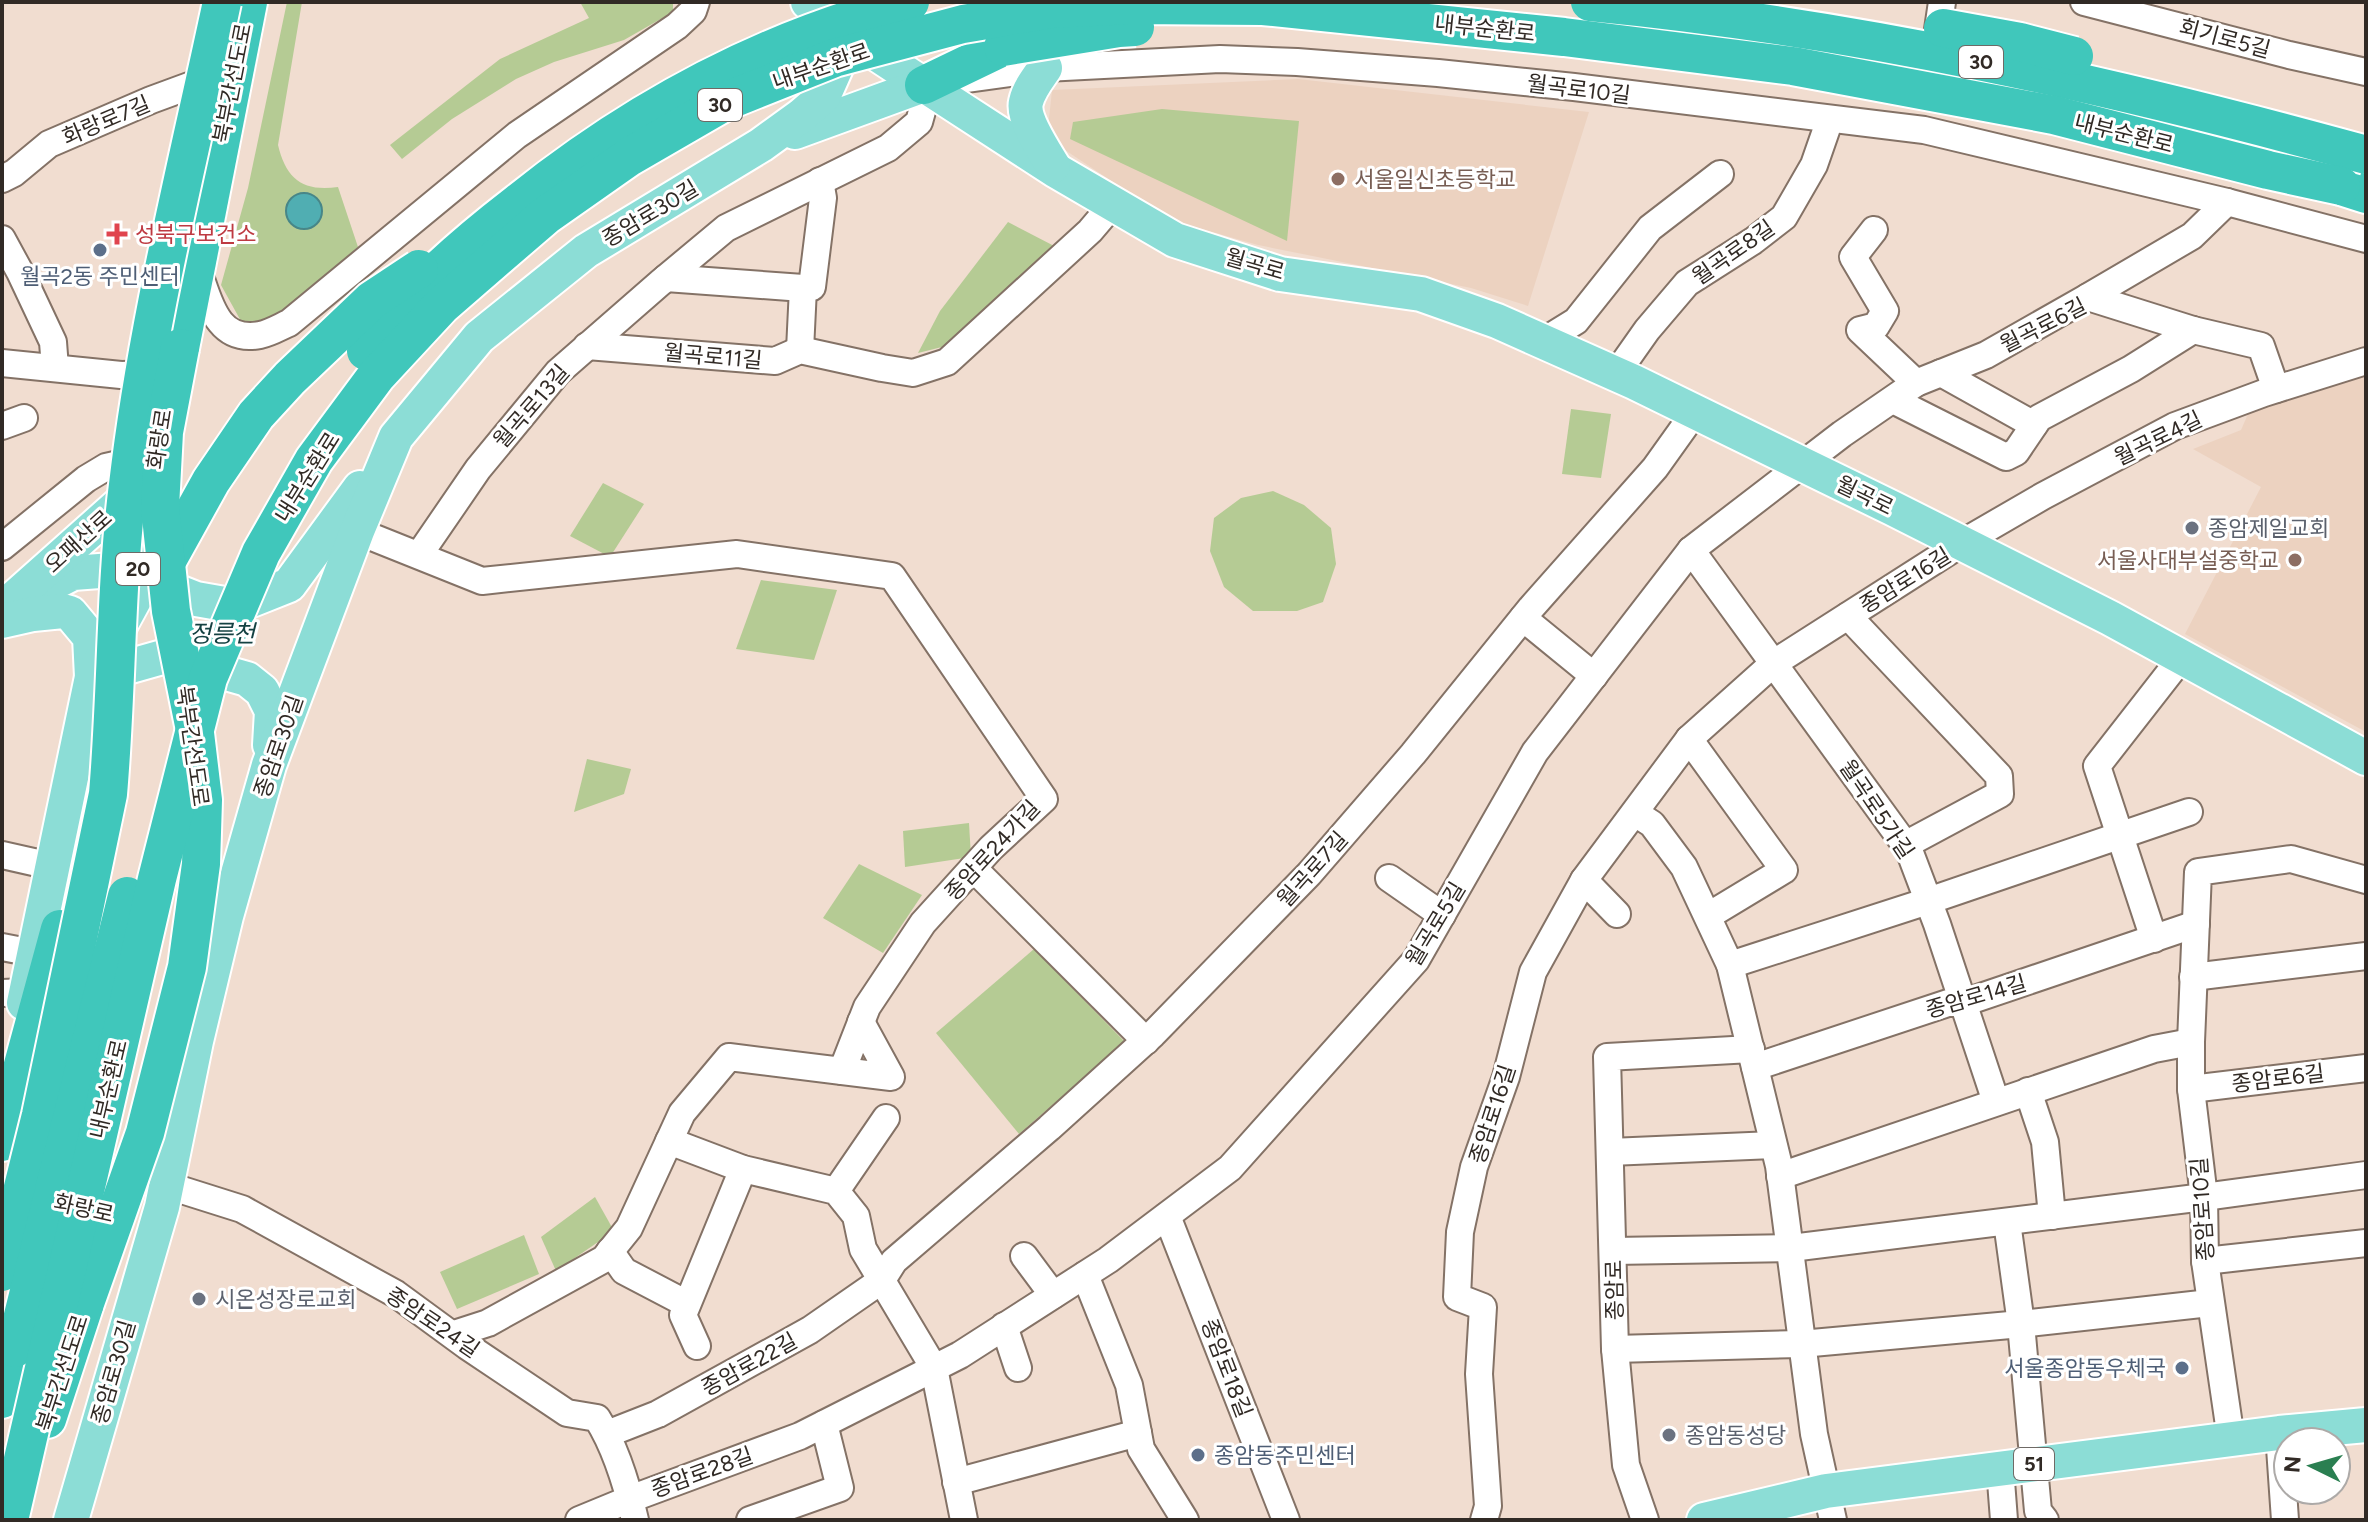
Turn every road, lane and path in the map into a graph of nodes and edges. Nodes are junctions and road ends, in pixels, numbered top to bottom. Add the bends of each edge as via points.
1 (222, 2) edge
2 (236, 2) edge
3 (248, 2) edge
4 (263, 2) edge
5 (696, 2) edge
6 (808, 2) edge
7 (910, 2) edge
8 (1590, 2) edge
9 (1783, 2) edge
10 (1942, 2) edge
11 (2084, 2) edge
12 (840, 47) junction
13 (1045, 68) junction
14 (2366, 72) edge
15 (909, 75) junction
16 (220, 91) junction
17 (1830, 119) junction
18 (1924, 130) junction
19 (2366, 136) edge
20 (761, 145) junction
21 (2366, 155) edge
22 (1055, 170) junction
23 (1720, 174) dead end
24 (2, 179) edge
25 (820, 181) junction
26 (2353, 190) edge
27 (2227, 202) junction
28 (1113, 204) junction
29 (505, 213) junction
30 (1874, 230) dead end
31 (2, 239) edge
32 (2366, 239) edge
33 (200, 276) junction
34 (666, 278) junction
35 (803, 288) junction
36 (2088, 297) junction
37 (2193, 330) junction
38 (1542, 342) junction
39 (587, 346) junction
40 (800, 350) junction
41 (2366, 361) edge
42 (2, 363) edge
43 (55, 368) junction
44 (170, 374) junction
45 (1616, 374) junction
46 (1929, 378) junction
47 (2276, 389) junction
48 (1893, 400) junction
49 (1695, 412) junction
50 (2034, 425) junction
51 (396, 437) junction
52 (159, 464) junction
53 (1804, 465) junction
54 (357, 531) junction
55 (1962, 543) junction
56 (2, 547) edge
57 (1691, 550) junction
58 (419, 555) junction
59 (147, 573) junction
60 (2, 611) edge
61 (1848, 616) junction
62 (1523, 618) junction
63 (2, 621) edge
64 (2182, 657) junction
65 (1774, 663) junction
66 (1594, 676) junction
67 (92, 677) junction
68 (1689, 739) junction
69 (2366, 758) edge
70 (269, 765) junction
71 (2189, 812) dead end
72 (1635, 813) junction
73 (2120, 835) junction
74 (1905, 845) junction
75 (2, 855) edge
76 (51, 866) junction
77 (973, 868) junction
78 (1389, 878) dead end
79 (1584, 880) junction
80 (2366, 880) edge
81 (1928, 901) junction
82 (1617, 914) dead end
83 (1442, 915) junction
84 (1708, 916) junction
85 (2196, 924) junction
86 (2154, 939) junction
87 (32, 943) edge
88 (2366, 956) edge
89 (1730, 965) junction
90 (2193, 977) junction
91 (14, 992) edge
92 (1963, 1003) junction
93 (861, 1022) junction
94 (1146, 1041) junction
95 (2191, 1042) junction
96 (1607, 1057) joint
97 (1753, 1058) junction
98 (2366, 1068) edge
99 (842, 1071) junction
100 (2191, 1089) junction
101 (2028, 1091) junction
102 (1996, 1102) junction
103 (886, 1118) dead end
104 (2, 1125) edge
105 (669, 1141) junction
106 (2, 1142) edge
107 (1773, 1145) junction
108 (1610, 1152) junction
109 (743, 1169) junction
110 (2366, 1175) edge
111 (1780, 1176) junction
112 (16, 1188) edge
113 (836, 1191) junction
114 (2204, 1197) junction
115 (155, 1204) junction
116 (1167, 1216) junction
117 (2052, 1216) junction
118 (2007, 1222) junction
119 (2366, 1243) edge
120 (1791, 1248) junction
121 (610, 1251) junction
122 (1613, 1251) junction
123 (1024, 1256) dead end
124 (2205, 1261) junction
125 (2, 1272) edge
126 (1085, 1275) junction
127 (882, 1280) junction
128 (1053, 1295) junction
129 (2210, 1303) junction
130 (687, 1304) junction
131 (2021, 1324) junction
132 (1004, 1326) junction
133 (454, 1334) junction
134 (1801, 1344) junction
135 (697, 1346) dead end
136 (1615, 1349) junction
137 (934, 1368) junction
138 (1018, 1368) dead end
139 (2, 1399) edge
140 (824, 1424) junction
141 (1138, 1433) junction
142 (607, 1434) junction
143 (2272, 1434) edge
144 (2231, 1439) junction
145 (2034, 1463) junction
146 (2000, 1468) junction
147 (956, 1482) junction
148 (1829, 1506) edge
149 (633, 1509) edge
150 (11, 1520) edge
151 (71, 1520) edge
152 (579, 1520) edge
153 (750, 1520) edge
154 (964, 1520) edge
155 (1185, 1520) edge
156 (1286, 1520) edge
157 (1484, 1520) edge
158 (1645, 1520) edge
159 (1704, 1520) edge
160 (2004, 1520) edge
161 (2045, 1520) edge

1 - 125 highway, 북부간선도로, bridge via 153,325 128,482 108,794 41,1115
2 - 16 main road, 화랑로
3 - 150 highway, 북부간선도로, bridge via 163,447 160,507 171,611 203,800 201,864 187,967 145,1133
4 - 33 main road
5 - 33 street via 677,26 517,135 289,323 259,335 229,329 211,309
6 - 12 main road, 월곡로
7 - 29 highway, 내부순환로 / 30, bridge via 803,36 695,84 599,141
8 - 21 highway, 내부순환로 / 30, bridge via 1802,30 2004,66
9 - 19 highway, bridge via 2020,42
10 - 18 street
11 - 14 street, 회기로5길
12 - 15 main road, 월곡로
12 - 20 main road, 종암로30길 via 823,97
13 - 15 street, 월곡로10길
13 - 17 street, 월곡로10길 via 1220,59 1297,62 1574,87
13 - 22 main road via 1025,110
15 - 20 main road, 종암로30길 via 884,98
15 - 22 main road, 월곡로
15 - 25 street, 월곡로13길 via 924,104 919,122 888,148
15 - 26 highway, bridge via 1003,47 1119,28 1207,25 1618,65 1821,94
16 - 24 street, 화랑로7길 via 189,86 151,100 49,144
16 - 44 main road, 화랑로
17 - 18 street, 월곡로10길
17 - 45 street, 월곡로8길 via 1814,165 1784,217 1687,283
18 - 27 street, 월곡로10길
20 - 51 main road, 종암로30길 via 586,251 479,337
22 - 28 main road, 월곡로
23 - 38 street via 1650,228 1576,321
25 - 34 street, 월곡로13길 via 726,228
25 - 35 street via 823,198 812,287
26 - 150 highway, 내부순환로 / 30, bridge via 2054,115 1793,66 1263,6 1052,9 963,24 834,58 724,102 629,157 545,216 442,305 377,375 314,460 261,553 208,678
27 - 32 street, 월곡로10길
27 - 36 street via 2192,236
28 - 38 main road, 월곡로 via 1175,240 1280,274 1421,294
28 - 40 street, 월곡로11길 via 947,362 913,373
29 - 87 highway, bridge via 372,300 256,415 211,481 171,550 124,662 80,818
29 - 139 highway, 내부순환로 / 30, bridge via 417,291 352,367 239,538 197,637
30 - 46 street via 1853,257 1885,311 1876,326 1860,330
31 - 43 street via 53,342
33 - 52 main road
34 - 35 street
34 - 39 street, 월곡로13길
35 - 40 street
36 - 37 street, 월곡로6길
36 - 46 street, 월곡로6길 via 1986,355
37 - 47 street, 월곡로6길 via 2261,346
37 - 50 street
38 - 45 main road, 월곡로
39 - 40 street, 월곡로11길 via 775,361
39 - 58 street, 월곡로13길 via 558,372 478,469
41 - 47 street, 월곡로4길
42 - 43 street
43 - 44 street
44 - 52 main road, 화랑로
45 - 49 main road, 월곡로
46 - 48 street, 월곡로6길
46 - 50 street
47 - 55 street, 월곡로4길 via 2175,426
48 - 50 street via 2006,457 2016,452
48 - 53 street, 월곡로6길
49 - 53 main road, 월곡로
49 - 62 street, 월곡로7길 via 1655,468
51 - 54 main road, 종암로30길
51 - 59 main road, bridge via 289,585 236,606 196,599
52 - 56 street via 106,467
52 - 59 main road
52 - 60 main road, 오패산로
53 - 55 main road, 월곡로
53 - 57 street, 월곡로5길
54 - 58 street, 종암로24가길
54 - 70 main road, 종암로30길
55 - 61 street, 종암로16길
55 - 64 main road, 월곡로
57 - 65 street, 월곡로5가길
57 - 66 street, 월곡로5길
58 - 77 street, 종암로24가길 via 482,581 737,554 892,576 1044,799
59 - 60 main road, 오패산로 via 73,573
59 - 67 main road, 20
61 - 65 street, 종암로16길
61 - 74 street, 종암로16길 via 1999,776 2000,794
62 - 66 street
62 - 94 street, 월곡로7길 via 1309,874
63 - 67 main road via 70,613 90,637
64 - 69 main road, 월곡로
64 - 73 street via 2097,766
65 - 68 street, 종암로16길
65 - 74 street, 월곡로5가길
66 - 83 street, 월곡로5길 via 1535,752
67 - 70 main road, bridge via 166,656 247,679 262,691 272,711
67 - 76 main road, 20
68 - 72 street, 종암로16길
68 - 84 street via 1784,870
70 - 115 main road, 종암로30길
71 - 73 street
72 - 79 street, 종암로16길
72 - 84 street via 1652,824 1684,867
73 - 81 street
73 - 86 street
74 - 81 street, 월곡로5가길
75 - 76 street
76 - 87 main road, 20
77 - 93 street, 종암로24가길 via 923,923
77 - 94 street
78 - 83 street
79 - 82 street
79 - 157 street, 종암로16길 via 1533,972 1506,1077 1474,1167 1460,1232 1457,1297 1483,1307 1479,1374 1488,1506
80 - 85 street, 종암로10길 via 2291,859 2198,872
81 - 89 street
81 - 92 street, 월곡로5가길
83 - 116 street, 월곡로5길 via 1416,960 1230,1168
84 - 89 street
85 - 86 street, 종암로14길
85 - 90 street, 종암로10길
86 - 92 street, 종암로14길
87 - 91 main road, 20
87 - 106 highway
88 - 90 street
89 - 97 street
90 - 95 street, 종암로10길
91 - 104 main road, 20
92 - 97 street, 종암로14길
92 - 102 street, 월곡로5가길
93 - 99 street, 종암로24가길
93 - 99 street via 891,1077
94 - 127 street, 월곡로7길 via 894,1261
95 - 100 street, 종암로10길
95 - 101 street
96 - 97 street, 종암로14길
96 - 108 street, 종암로
97 - 107 street
98 - 100 street, 종암로6길
99 - 105 street via 729,1057 682,1113
100 - 114 street, 종암로10길
101 - 102 street
101 - 117 street via 2045,1142
102 - 111 street
103 - 113 street
105 - 109 street
105 - 121 street via 629,1228
107 - 108 street
107 - 111 street
108 - 122 street, 종암로
109 - 113 street
109 - 130 street
110 - 114 street
111 - 120 street
112 - 115 main road, 화랑로, bridge
113 - 127 street via 856,1216 863,1249
114 - 117 street
114 - 124 street, 종암로10길
115 - 133 street, 종암로24길 via 242,1209 396,1294
115 - 151 main road, 종암로30길
116 - 126 street, 월곡로5길
116 - 156 street, 종암로18길
117 - 118 street
118 - 120 street
118 - 131 street
119 - 124 street
120 - 122 street
120 - 134 street
121 - 130 street via 624,1271
121 - 133 street via 488,1323
122 - 136 street, 종암로
123 - 128 street
124 - 129 street, 종암로10길
126 - 128 street, 월곡로5길
126 - 141 street via 1129,1385
127 - 137 street
127 - 142 street, 종암로22길 via 810,1330 658,1414
128 - 132 street, 월곡로5길
129 - 131 street
129 - 144 street, 종암로10길
130 - 135 street, 종암로22길 via 683,1315
131 - 134 street
131 - 145 street
132 - 137 street, 월곡로5길
132 - 138 street
133 - 142 street, 종암로24길 via 567,1413 597,1418
134 - 136 street
134 - 148 street
136 - 158 street, 종암로 via 1626,1465
137 - 140 street, 종암로28길
137 - 147 street
140 - 149 street, 종암로28길
140 - 153 street via 840,1488
141 - 147 street
141 - 155 street via 1141,1449
142 - 149 street
143 - 144 main road, 51
144 - 145 main road, 51
145 - 146 main road, 51
145 - 161 street via 2038,1511
146 - 148 main road, 51
146 - 160 street
147 - 154 street
148 - 159 main road, 51
149 - 152 street, 종암로28길

